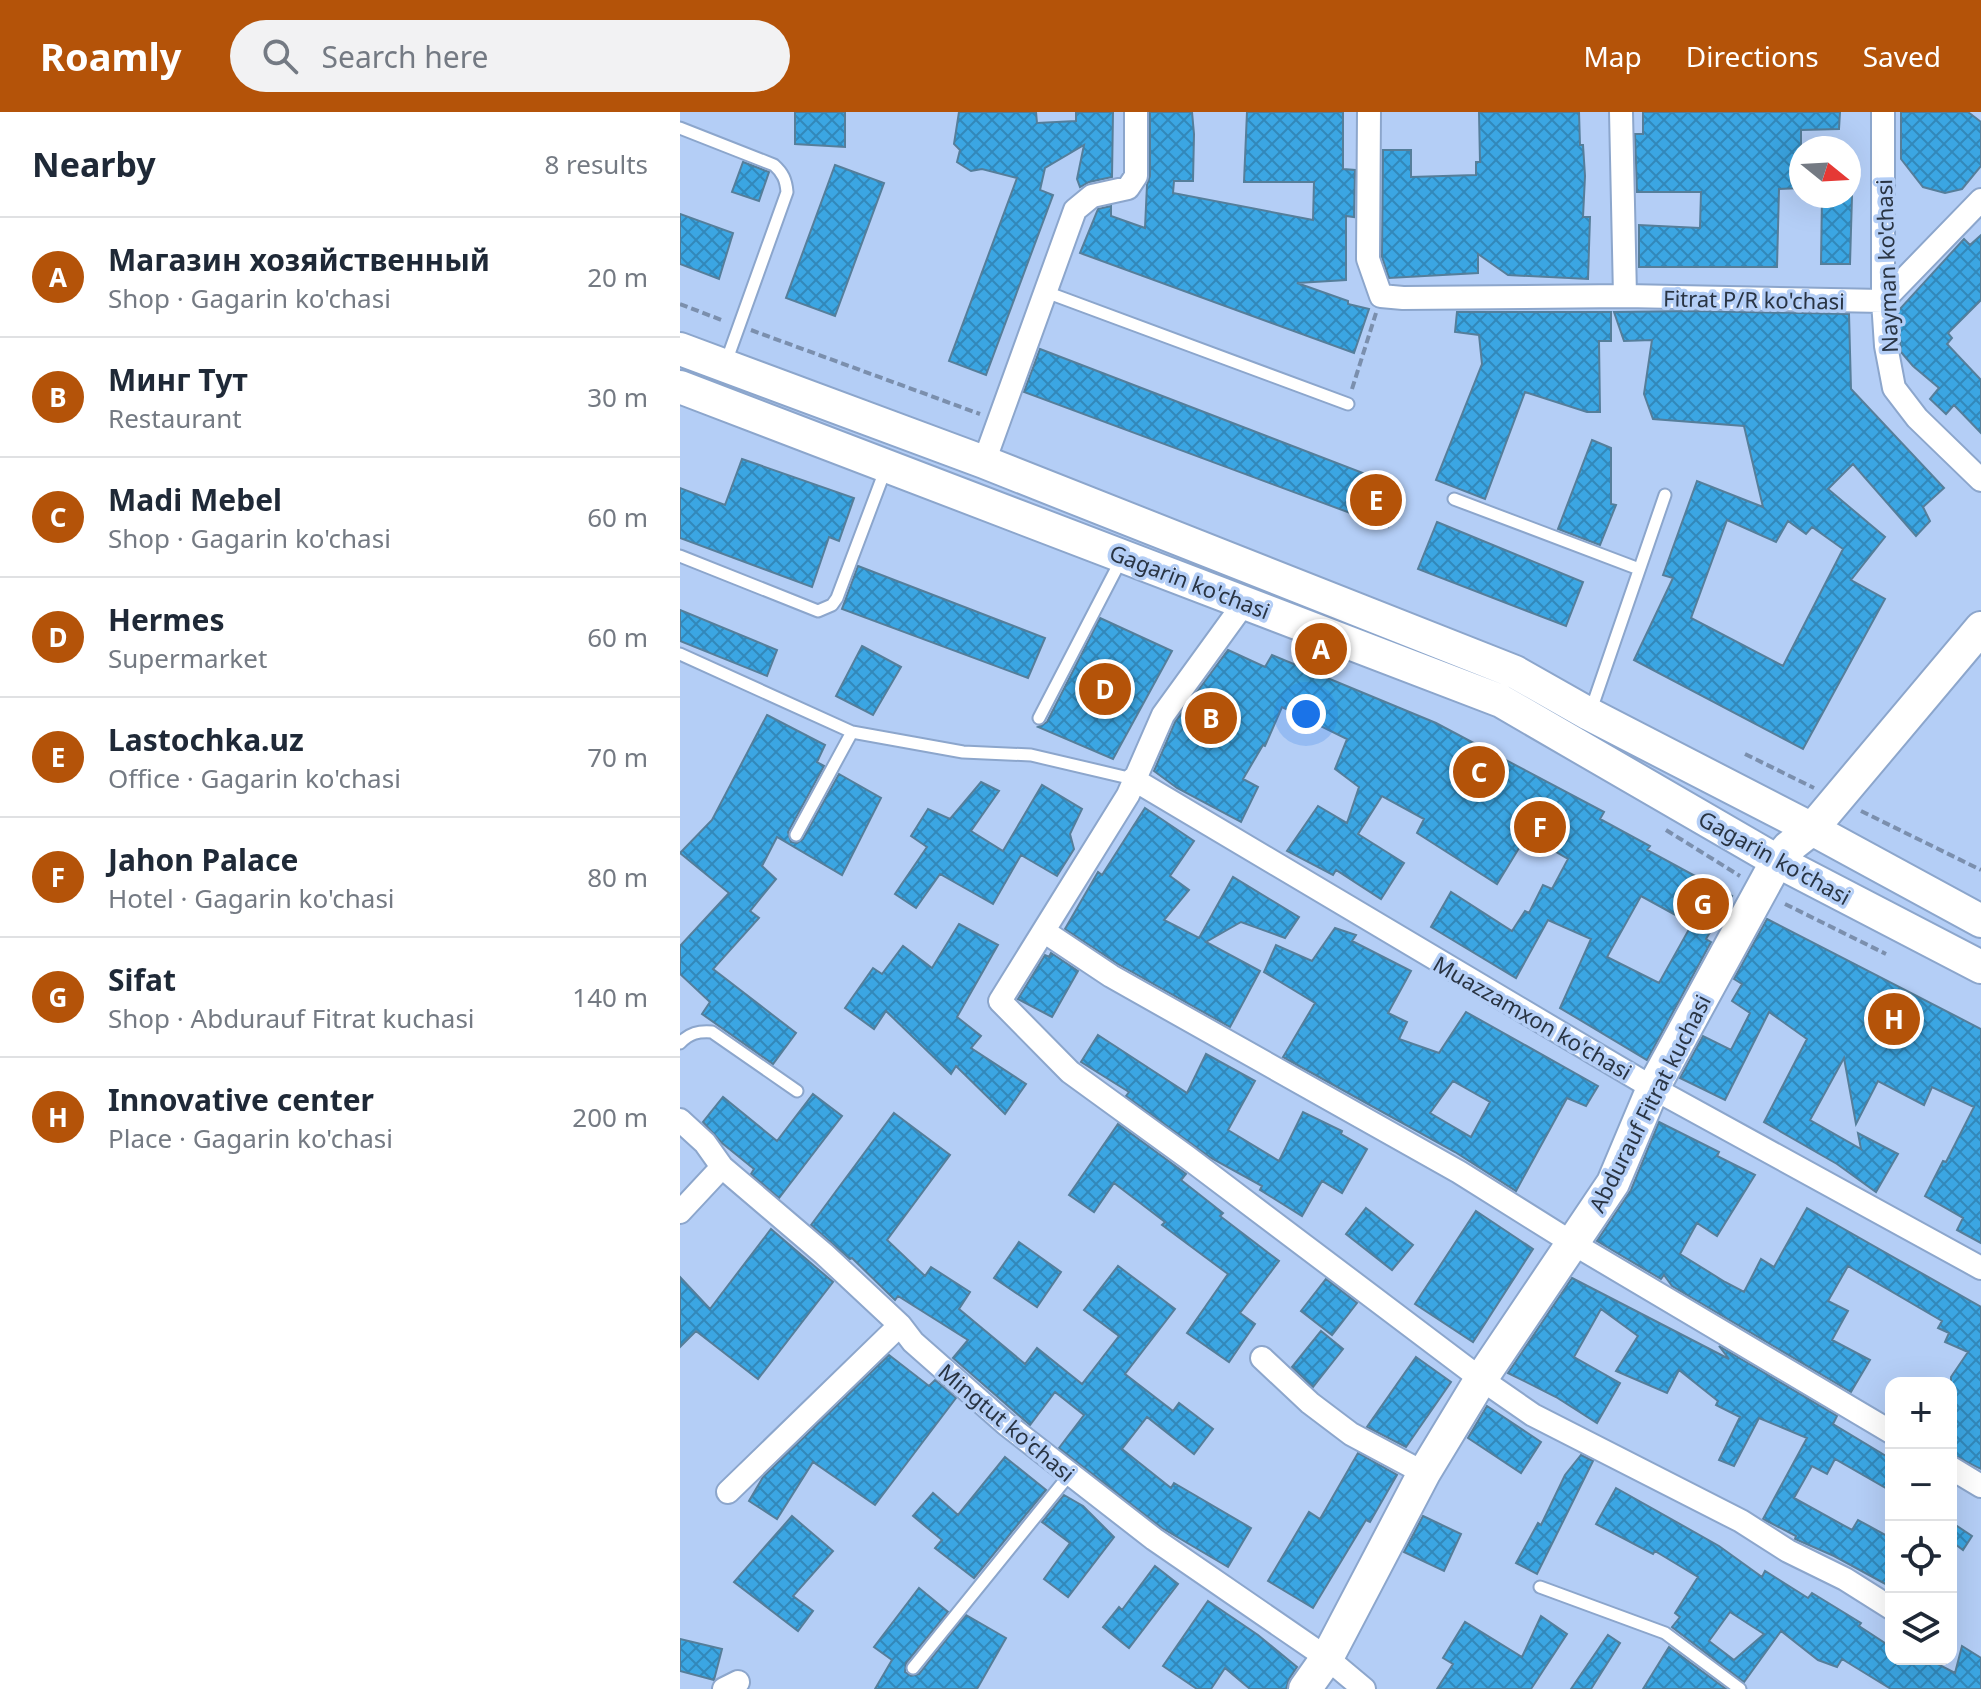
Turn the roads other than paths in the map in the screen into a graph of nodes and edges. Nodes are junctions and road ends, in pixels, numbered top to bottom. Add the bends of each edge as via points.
1 (1136, 112) edge
2 (1369, 112) edge
3 (1621, 112) edge
4 (1883, 112) edge
5 (680, 128) edge
6 (1981, 200) edge
7 (1046, 292) junction
8 (1625, 296) junction
9 (1883, 301) junction
10 (680, 349) edge
11 (724, 365) junction
12 (680, 387) edge
13 (1348, 404) road end
14 (984, 462) junction
15 (887, 466) junction
16 (1981, 480) edge
17 (1665, 495) dead end
18 (1454, 499) dead end
19 (680, 556) edge
20 (1123, 556) junction
21 (1639, 569) junction
22 (1245, 602) junction
23 (1981, 628) edge
24 (680, 654) edge
25 (1589, 714) junction
26 (1039, 718) dead end
27 (852, 732) junction
28 (1133, 779) junction
29 (1812, 829) junction
30 (796, 835) dead end
31 (1777, 861) junction
32 (1981, 921) edge
33 (1045, 932) junction
34 (1981, 967) edge
35 (680, 1043) edge
36 (1653, 1088) junction
37 (797, 1091) dead end
38 (680, 1120) edge
39 (722, 1167) junction
40 (680, 1212) edge
41 (1574, 1244) junction
42 (1981, 1268) edge
43 (900, 1325) junction
44 (1262, 1358) dead end
45 (1481, 1379) junction
46 (1885, 1428) edge
47 (1957, 1472) edge
48 (1424, 1473) junction
49 (1070, 1474) junction
50 (1981, 1486) edge
51 (728, 1492) dead end
52 (1540, 1587) dead end
53 (1885, 1604) edge
54 (1327, 1658) junction
55 (913, 1668) dead end
56 (1305, 1689) edge
57 (1364, 1689) edge
58 (1740, 1689) edge

1 - 7 street via 1136,176 1128,188 1092,196 1075,210
2 - 8 street, Fitrat P/R ko'chasi via 1368,259 1392,297
3 - 8 street
4 - 9 street, Nayman ko'chasi
5 - 11 lane via 774,165 786,183
6 - 9 street
7 - 13 lane
7 - 14 street
8 - 9 street, Fitrat P/R ko'chasi
9 - 16 street, Nayman ko'chasi via 1894,388
10 - 11 main road, Gagarin ko'chasi
11 - 14 main road, Gagarin ko'chasi
12 - 15 main road, Gagarin ko'chasi
14 - 25 main road, Gagarin ko'chasi via 1515,672
15 - 19 lane via 837,598 825,609 818,611
15 - 20 main road, Gagarin ko'chasi
17 - 21 lane
18 - 21 lane
20 - 22 main road, Gagarin ko'chasi
20 - 26 lane
21 - 25 lane
22 - 28 street via 1163,715
22 - 31 main road, Gagarin ko'chasi via 1501,701
23 - 29 main road, Abdurauf Fitrat kuchasi
24 - 27 lane
25 - 29 main road, Gagarin ko'chasi
27 - 28 lane via 963,752 1031,755
27 - 30 lane
28 - 33 street
28 - 36 street, Muazzamxon ko'chasi
29 - 31 main road, Abdurauf Fitrat kuchasi
29 - 32 main road, Gagarin ko'chasi
31 - 34 main road, Gagarin ko'chasi
31 - 36 main road, Abdurauf Fitrat kuchasi
33 - 41 street via 1111,976 1459,1172
33 - 45 street via 1000,1001 1070,1072
35 - 37 lane via 698,1031 712,1032
36 - 41 main road, Abdurauf Fitrat kuchasi via 1613,1183
36 - 42 street, Muazzamxon ko'chasi
38 - 39 street, Mingtut ko'chasi
39 - 40 street
39 - 43 street, Mingtut ko'chasi
41 - 45 main road, Abdurauf Fitrat kuchasi
41 - 46 street
43 - 49 street, Mingtut ko'chasi via 1006,1424
43 - 51 street
44 - 48 street via 1351,1434
45 - 48 main road, Abdurauf Fitrat kuchasi
45 - 53 street via 1533,1415 1741,1521
47 - 50 street
48 - 54 main road, Abdurauf Fitrat kuchasi
49 - 54 street, Mingtut ko'chasi
49 - 55 lane
52 - 58 lane via 1665,1633
54 - 56 main road, Abdurauf Fitrat kuchasi
54 - 57 street, Mingtut ko'chasi

